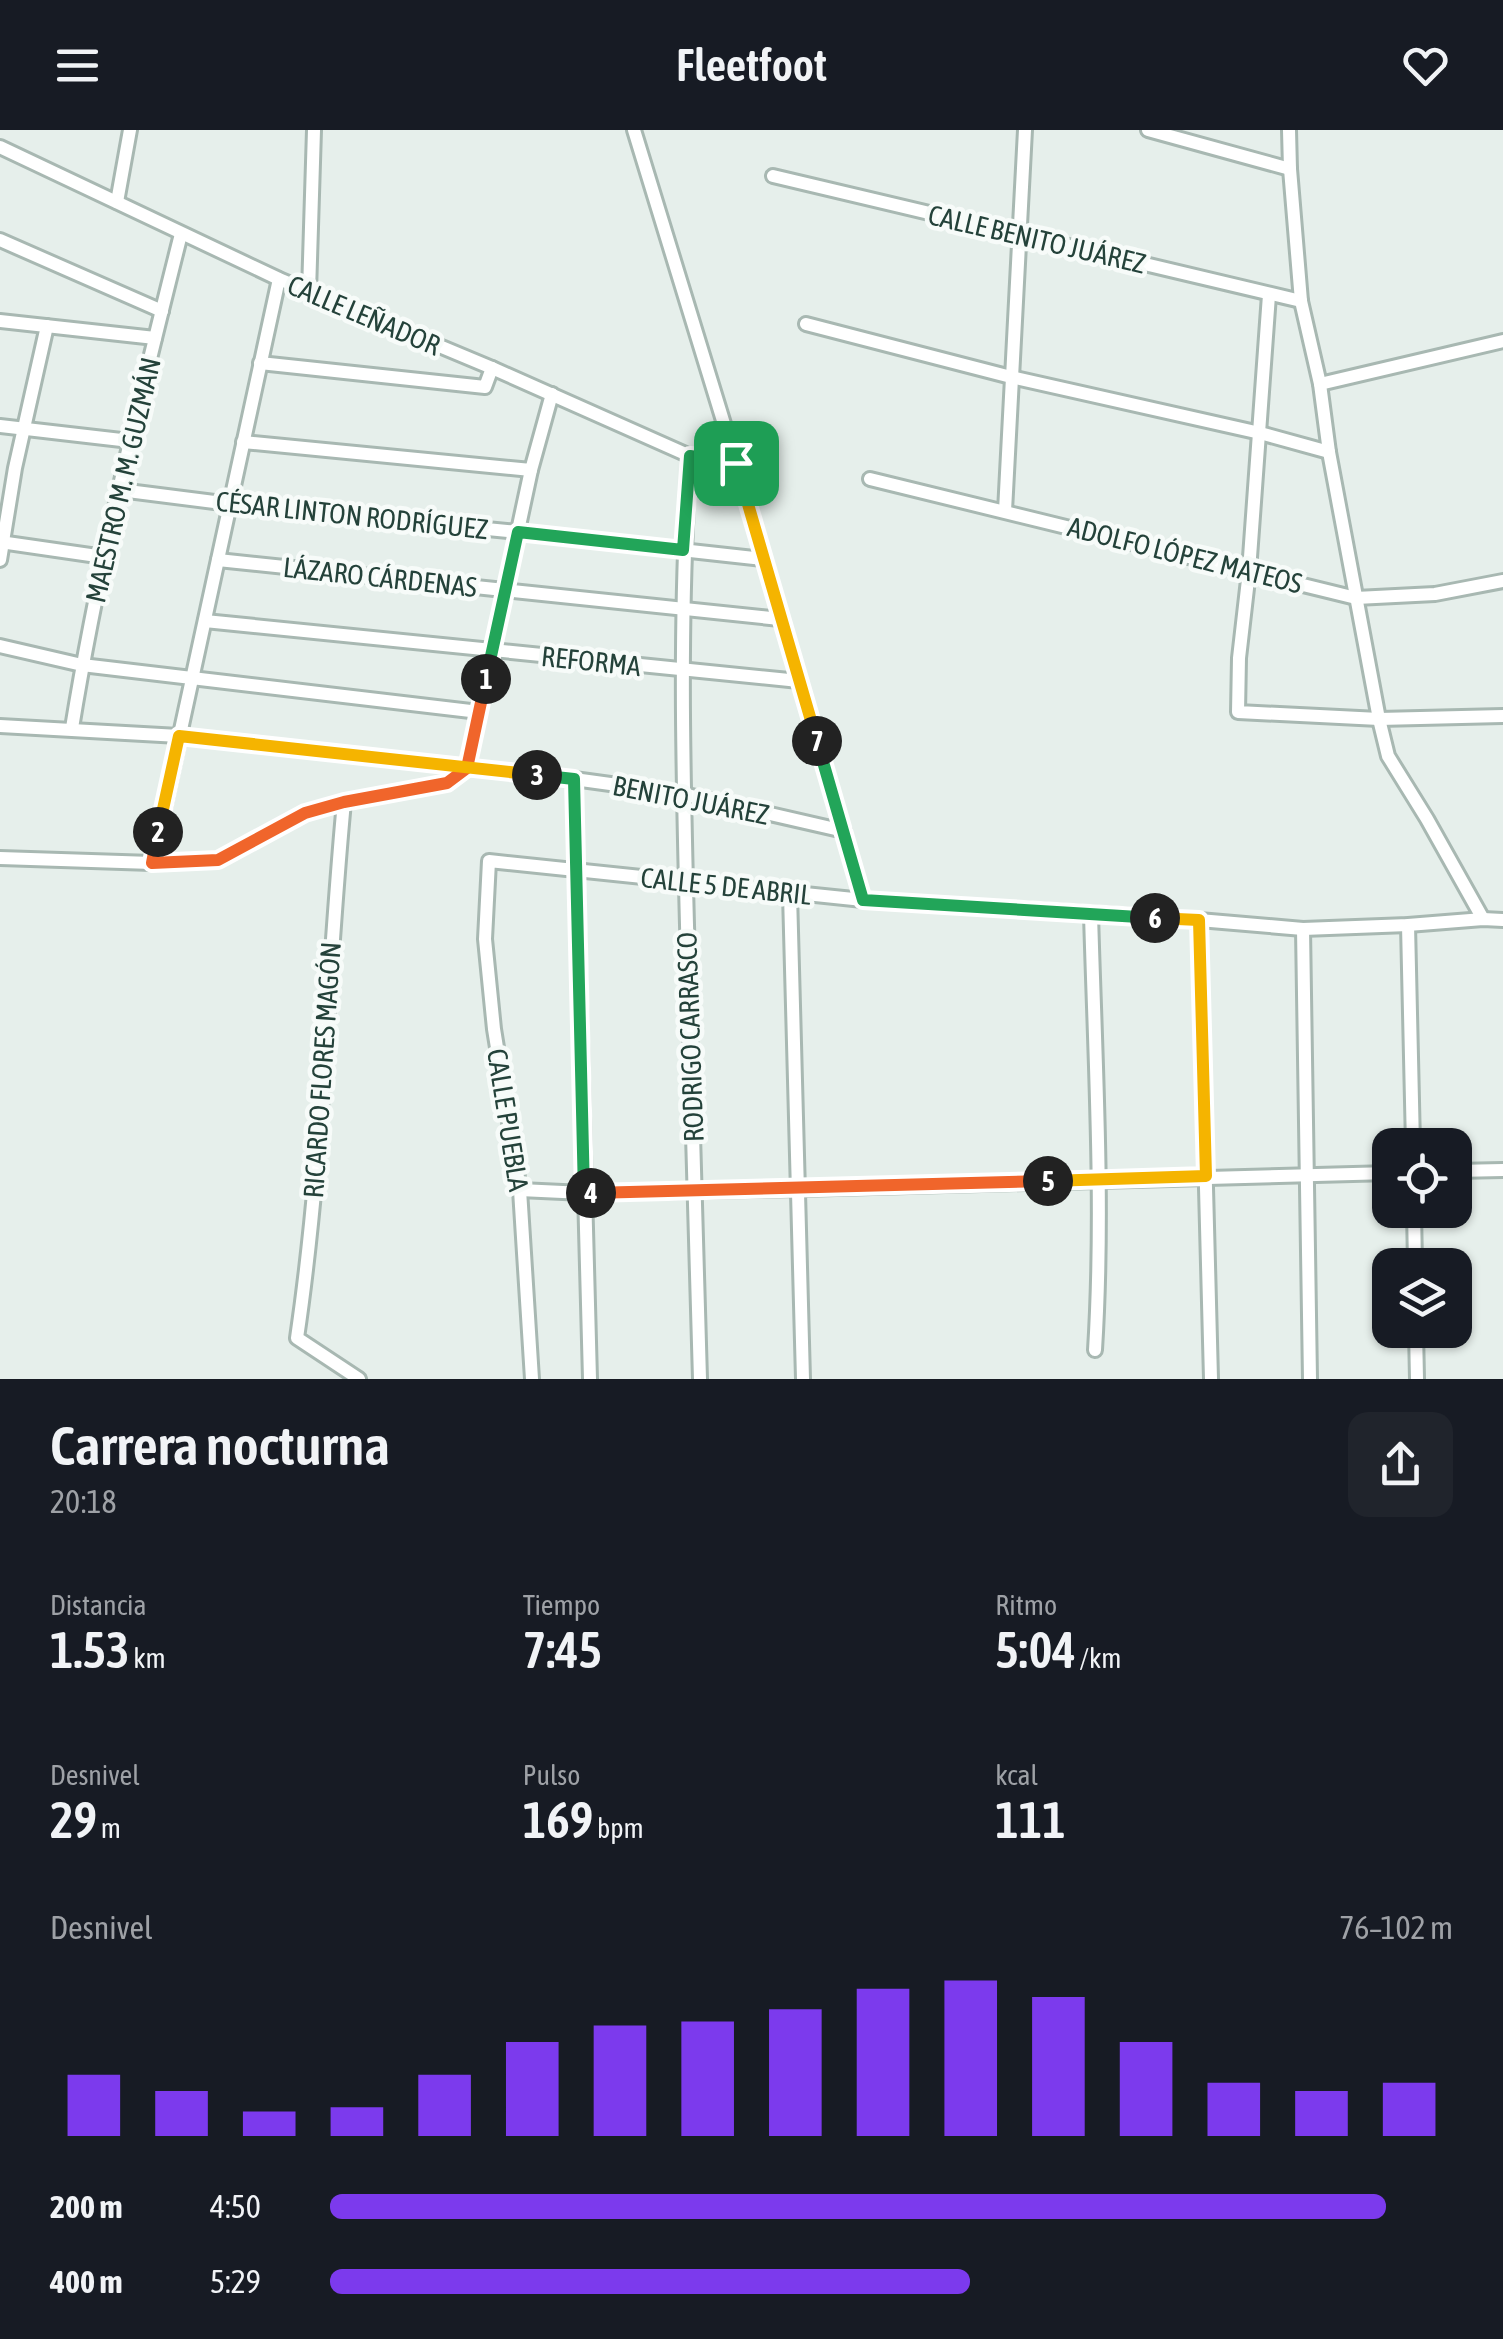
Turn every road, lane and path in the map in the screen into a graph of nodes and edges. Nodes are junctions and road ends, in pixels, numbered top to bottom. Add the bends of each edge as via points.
1 (130, 130) edge
2 (314, 130) edge
3 (634, 130) edge
4 (1026, 130) edge
5 (1148, 130) edge
6 (1289, 130) edge
7 (0, 146) edge
8 (1290, 169) junction
9 (773, 176) dead end
10 (118, 202) junction
11 (181, 234) junction
12 (1019, 235) junction
13 (0, 240) edge
14 (279, 279) junction
15 (309, 292) junction
16 (1269, 294) junction
17 (1301, 301) junction
18 (162, 311) junction
19 (0, 321) edge
20 (806, 324) dead end
21 (47, 326) junction
22 (155, 338) junction
23 (1503, 341) edge
24 (260, 363) junction
25 (492, 368) junction
26 (1011, 377) junction
27 (1320, 384) junction
28 (552, 394) junction
29 (0, 426) edge
30 (24, 428) junction
31 (1260, 434) junction
32 (130, 441) junction
33 (243, 442) junction
34 (1329, 452) junction
35 (690, 456) junction
36 (736, 463) junction
37 (532, 470) junction
38 (870, 478) dead end
39 (120, 490) junction
40 (230, 504) junction
41 (1005, 511) junction
42 (518, 532) junction
43 (1, 542) edge
44 (683, 550) junction
45 (104, 557) junction
46 (762, 559) junction
47 (0, 560) edge
48 (218, 560) junction
49 (1249, 570) junction
50 (1503, 582) edge
51 (506, 590) junction
52 (1356, 598) junction
53 (682, 608) junction
54 (780, 619) junction
55 (204, 622) junction
56 (0, 646) edge
57 (492, 650) junction
58 (82, 665) junction
59 (683, 670) junction
60 (191, 679) junction
61 (799, 681) junction
62 (479, 712) junction
63 (1503, 716) edge
64 (1379, 719) junction
65 (0, 726) edge
66 (72, 728) junction
67 (179, 736) junction
68 (467, 768) junction
69 (574, 779) junction
70 (684, 794) junction
71 (344, 802) junction
72 (844, 831) junction
73 (0, 858) edge
74 (489, 861) joint
75 (152, 863) junction
76 (575, 870) junction
77 (686, 880) junction
78 (790, 894) junction
79 (863, 900) junction
80 (1091, 914) junction
81 (1483, 919) junction
82 (1199, 920) junction
83 (1503, 920) edge
84 (1408, 925) junction
85 (1303, 929) junction
86 (1413, 1128) edge
87 (1503, 1170) edge
88 (1472, 1171) edge
89 (1372, 1173) edge
90 (1306, 1174) junction
91 (1206, 1176) junction
92 (1098, 1180) junction
93 (800, 1189) junction
94 (520, 1190) junction
95 (694, 1191) junction
96 (584, 1193) junction
97 (1416, 1348) edge
98 (1095, 1350) dead end
99 (360, 1379) edge
100 (532, 1379) edge
101 (590, 1379) edge
102 (700, 1379) edge
103 (803, 1379) edge
104 (1211, 1379) edge
105 (1310, 1379) edge
106 (1417, 1379) edge

1 - 10 street
2 - 15 street
3 - 36 street
4 - 12 street
5 - 8 street
6 - 8 street
7 - 10 street, CALLE LEÑADOR
8 - 17 street
9 - 12 street, CALLE BENITO JUÁREZ
10 - 11 street, CALLE LEÑADOR
11 - 14 street, CALLE LEÑADOR
11 - 18 street, MAESTRO M. M. GUZMÁN
12 - 16 street, CALLE BENITO JUÁREZ
12 - 26 street
13 - 18 street
14 - 15 street, CALLE LEÑADOR
14 - 24 street
15 - 25 street, CALLE LEÑADOR
16 - 17 street, CALLE BENITO JUÁREZ
16 - 31 street
17 - 27 street
18 - 22 street, MAESTRO M. M. GUZMÁN
19 - 21 street
20 - 26 street
21 - 22 street
21 - 30 street
22 - 32 street, MAESTRO M. M. GUZMÁN
23 - 27 street
24 - 25 street via 485,387
24 - 33 street
25 - 28 street, CALLE LEÑADOR
26 - 31 street
26 - 41 street
27 - 34 street
28 - 35 street, CALLE LEÑADOR
28 - 37 street
29 - 30 street
30 - 32 street
30 - 43 street
31 - 34 street
31 - 49 street
32 - 39 street, MAESTRO M. M. GUZMÁN
33 - 37 street
33 - 40 street
34 - 52 street
35 - 36 street, CALLE LEÑADOR
35 - 44 street, RODRIGO CARRASCO
36 - 46 street
37 - 42 street
38 - 41 street, ADOLFO LÓPEZ MATEOS
39 - 40 street, CÉSAR LINTON RODRÍGUEZ
39 - 45 street, MAESTRO M. M. GUZMÁN
40 - 42 street, CÉSAR LINTON RODRÍGUEZ
40 - 48 street
41 - 49 street, ADOLFO LÓPEZ MATEOS
42 - 44 street, CÉSAR LINTON RODRÍGUEZ
42 - 51 street
43 - 45 street
43 - 47 street
44 - 46 street, CÉSAR LINTON RODRÍGUEZ
44 - 53 street, RODRIGO CARRASCO
45 - 58 street, MAESTRO M. M. GUZMÁN
46 - 54 street
48 - 51 street, LÁZARO CÁRDENAS
48 - 55 street
49 - 52 street, ADOLFO LÓPEZ MATEOS
49 - 64 street via 1238,712
50 - 52 street, ADOLFO LÓPEZ MATEOS
51 - 53 street, LÁZARO CÁRDENAS
51 - 57 street
52 - 64 street
53 - 54 street, LÁZARO CÁRDENAS
53 - 59 street, RODRIGO CARRASCO
54 - 61 street
55 - 57 street, REFORMA
55 - 60 street
56 - 58 street
57 - 59 street, REFORMA
57 - 62 street
58 - 60 street
58 - 66 street, MAESTRO M. M. GUZMÁN
59 - 61 street, REFORMA
59 - 70 street, RODRIGO CARRASCO
60 - 62 street
60 - 67 street
61 - 72 street
62 - 68 street
63 - 64 street
64 - 81 street via 1388,756
65 - 66 street, BENITO JUÁREZ
66 - 67 street, BENITO JUÁREZ
67 - 68 street, BENITO JUÁREZ
67 - 75 street
68 - 69 street, BENITO JUÁREZ
68 - 71 street via 447,783
69 - 70 street, BENITO JUÁREZ
69 - 76 street
70 - 72 street, BENITO JUÁREZ
70 - 77 street, RODRIGO CARRASCO
71 - 75 street via 305,813 218,860
71 - 99 street, RICARDO FLORES MAGÓN via 297,1338
72 - 79 street
73 - 75 street
74 - 76 street, CALLE 5 DE ABRIL
74 - 94 street, CALLE PUEBLA via 485,939
76 - 77 street, CALLE 5 DE ABRIL
76 - 96 street
77 - 78 street, CALLE 5 DE ABRIL
77 - 95 street, RODRIGO CARRASCO
78 - 79 street, CALLE 5 DE ABRIL
78 - 93 street
79 - 80 street, CALLE 5 DE ABRIL
80 - 82 street, CALLE 5 DE ABRIL
80 - 92 street
81 - 83 street, CALLE 5 DE ABRIL
81 - 84 street, CALLE 5 DE ABRIL
82 - 85 street, CALLE 5 DE ABRIL
82 - 91 street
84 - 85 street, CALLE 5 DE ABRIL
84 - 86 street
85 - 90 street
87 - 88 street
89 - 90 street
90 - 91 street
90 - 105 street
91 - 92 street
91 - 104 street
92 - 93 street
92 - 98 street
93 - 95 street
93 - 103 street
94 - 96 street
94 - 100 street, CALLE PUEBLA
95 - 96 street
95 - 102 street, RODRIGO CARRASCO
96 - 101 street
97 - 106 street

